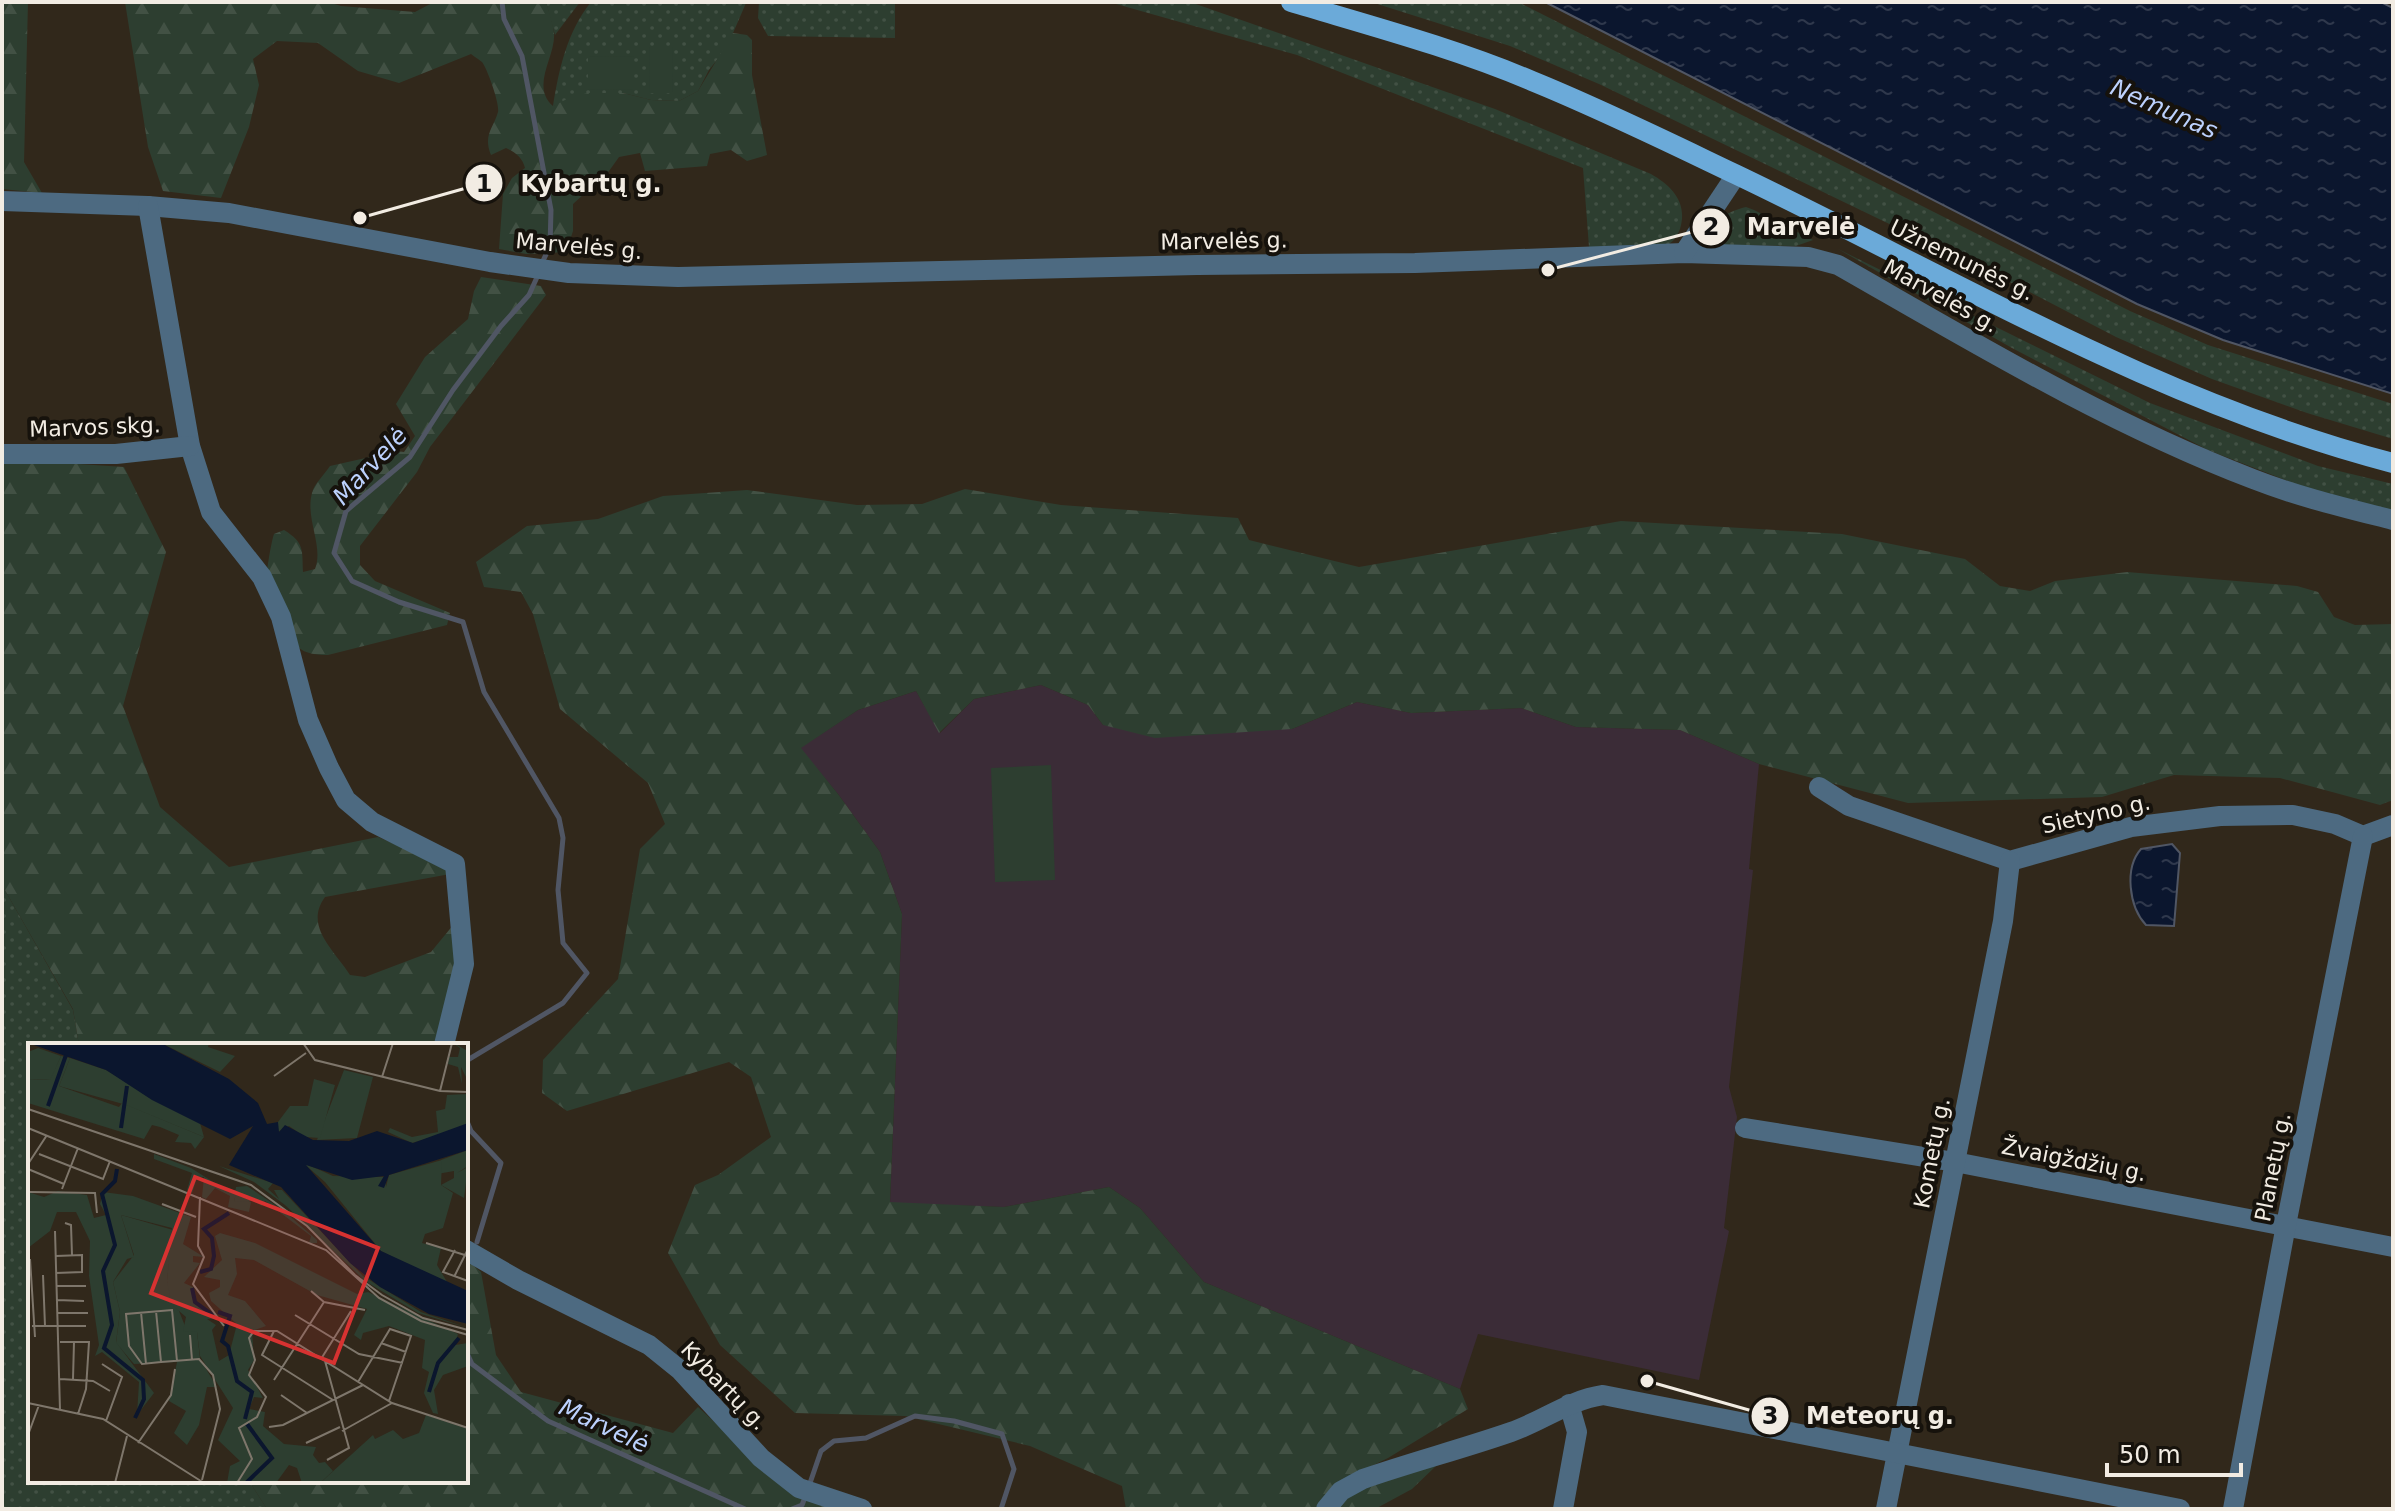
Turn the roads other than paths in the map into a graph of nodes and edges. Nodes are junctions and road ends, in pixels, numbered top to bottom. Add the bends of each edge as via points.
1 (1291, 2) edge
2 (1736, 175) junction
3 (2, 201) edge
4 (148, 206) junction
5 (1684, 253) junction
6 (190, 446) junction
7 (2, 454) edge
8 (2393, 463) edge
9 (2393, 520) edge
10 (1819, 787) dead end
11 (2393, 825) edge
12 (2363, 836) junction
13 (2010, 861) junction
14 (444, 1043) edge
15 (1745, 1128) dead end
16 (1955, 1162) junction
17 (2286, 1225) junction
18 (2393, 1247) edge
19 (468, 1251) edge
20 (1569, 1404) junction
21 (1897, 1453) junction
22 (862, 1509) edge
23 (1326, 1509) edge
24 (1563, 1509) edge
25 (1886, 1509) edge
26 (2180, 1509) edge
27 (2233, 1509) edge

1 - 2 main road, Užnemunės g. via 1532,80
2 - 5 street
2 - 8 main road, Užnemunės g. via 2098,354 2247,418
3 - 4 street, Marvelės g.
4 - 5 street, Marvelės g. via 229,213 553,271 692,277
4 - 6 street
5 - 9 street, Marvelės g. via 1808,257 1838,265 2075,399 2192,454 2319,502
6 - 7 street, Marvos skg. via 116,454
6 - 14 street via 211,512 262,577 281,617 308,720 346,800 372,822 455,864 464,964
10 - 13 street via 1849,806
11 - 12 street
12 - 13 street, Sietyno g. via 2293,815 2220,816 2131,827
12 - 17 street, Planetų g.
13 - 16 street, Kometų g.
15 - 16 street, Žvaigždžių g.
16 - 17 street, Žvaigždžių g.
16 - 21 street, Kometų g.
17 - 18 street, Žvaigždžių g.
17 - 27 street, Planetų g.
19 - 22 street, Kybartų g. via 649,1345 680,1370 761,1458 807,1491
20 - 21 street via 1603,1395 1625,1398
20 - 23 street via 1515,1430 1363,1479 1341,1491
20 - 24 street via 1577,1432
21 - 25 street, Kometų g.
21 - 26 street

